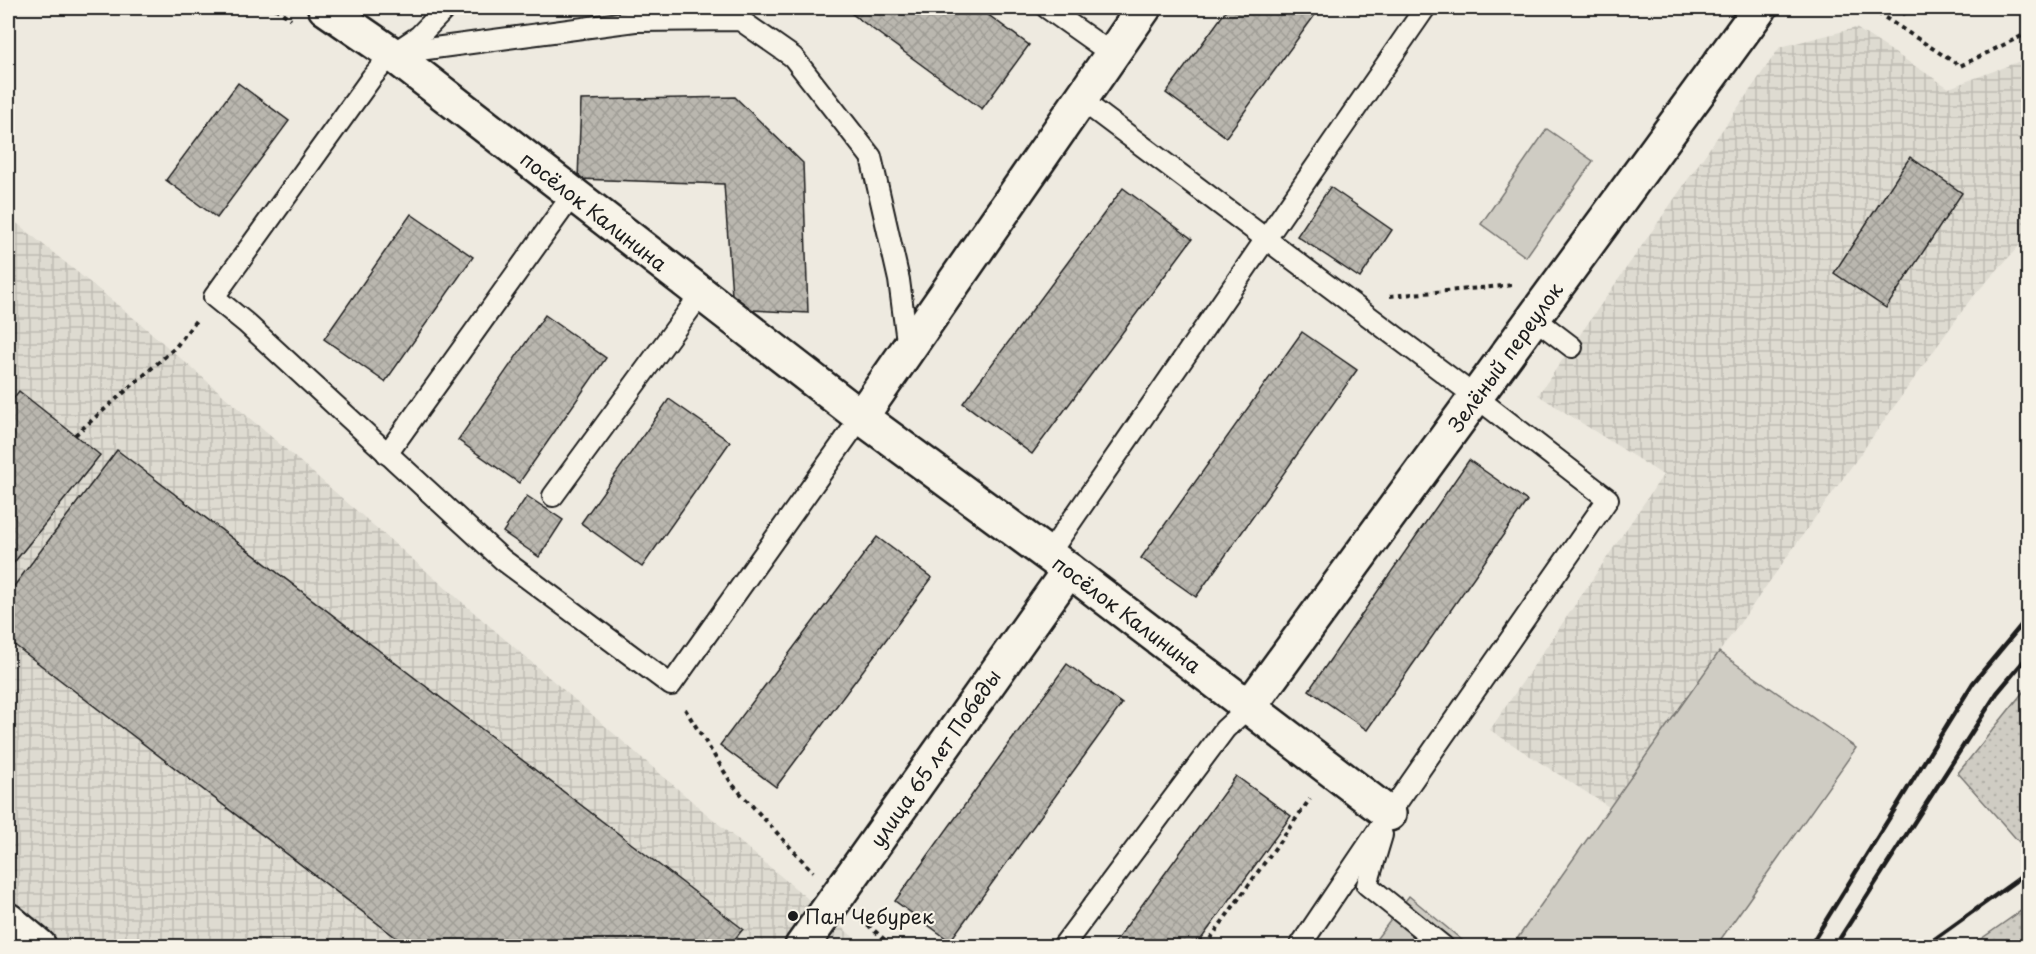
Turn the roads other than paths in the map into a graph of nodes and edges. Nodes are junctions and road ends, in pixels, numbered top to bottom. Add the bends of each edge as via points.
1 (325, 8) edge
2 (446, 8) edge
3 (1047, 8) edge
4 (1144, 8) edge
5 (1425, 8) edge
6 (1760, 8) edge
7 (392, 54) junction
8 (1112, 54) junction
9 (1080, 99) junction
10 (573, 194) junction
11 (1266, 238) junction
12 (701, 294) junction
13 (1534, 318) junction
14 (1572, 347) dead end
15 (908, 350) junction
16 (1476, 397) junction
17 (861, 417) junction
18 (387, 454) junction
19 (553, 496) dead end
20 (1058, 562) junction
21 (1250, 706) junction
22 (1389, 814) junction
23 (8, 920) edge
24 (39, 946) edge
25 (802, 946) edge
26 (1063, 946) edge
27 (1300, 946) edge
28 (1443, 946) edge

1 - 7 street, посёлок Калинина
2 - 7 lane via 419,36
3 - 8 lane
4 - 8 street
5 - 11 lane
6 - 13 street, Зелёный переулок
7 - 10 street, посёлок Калинина
7 - 15 lane via 635,21 740,20 793,57 871,156 899,280
7 - 18 lane via 214,297
8 - 9 street
9 - 11 lane
9 - 15 street
10 - 12 street, посёлок Калинина
10 - 18 lane
11 - 16 lane
11 - 20 lane
12 - 17 street, посёлок Калинина
12 - 19 lane
13 - 14 lane
13 - 16 street, Зелёный переулок
15 - 17 street
16 - 21 street, Зелёный переулок
16 - 22 lane via 1608,499
17 - 18 lane via 671,685 503,560
17 - 20 street, посёлок Калинина
20 - 21 street, посёлок Калинина
20 - 25 street, улица 65 лет Победы
21 - 22 street, посёлок Калинина
21 - 26 lane via 1225,729
22 - 27 lane
22 - 28 lane via 1367,885
23 - 24 street

